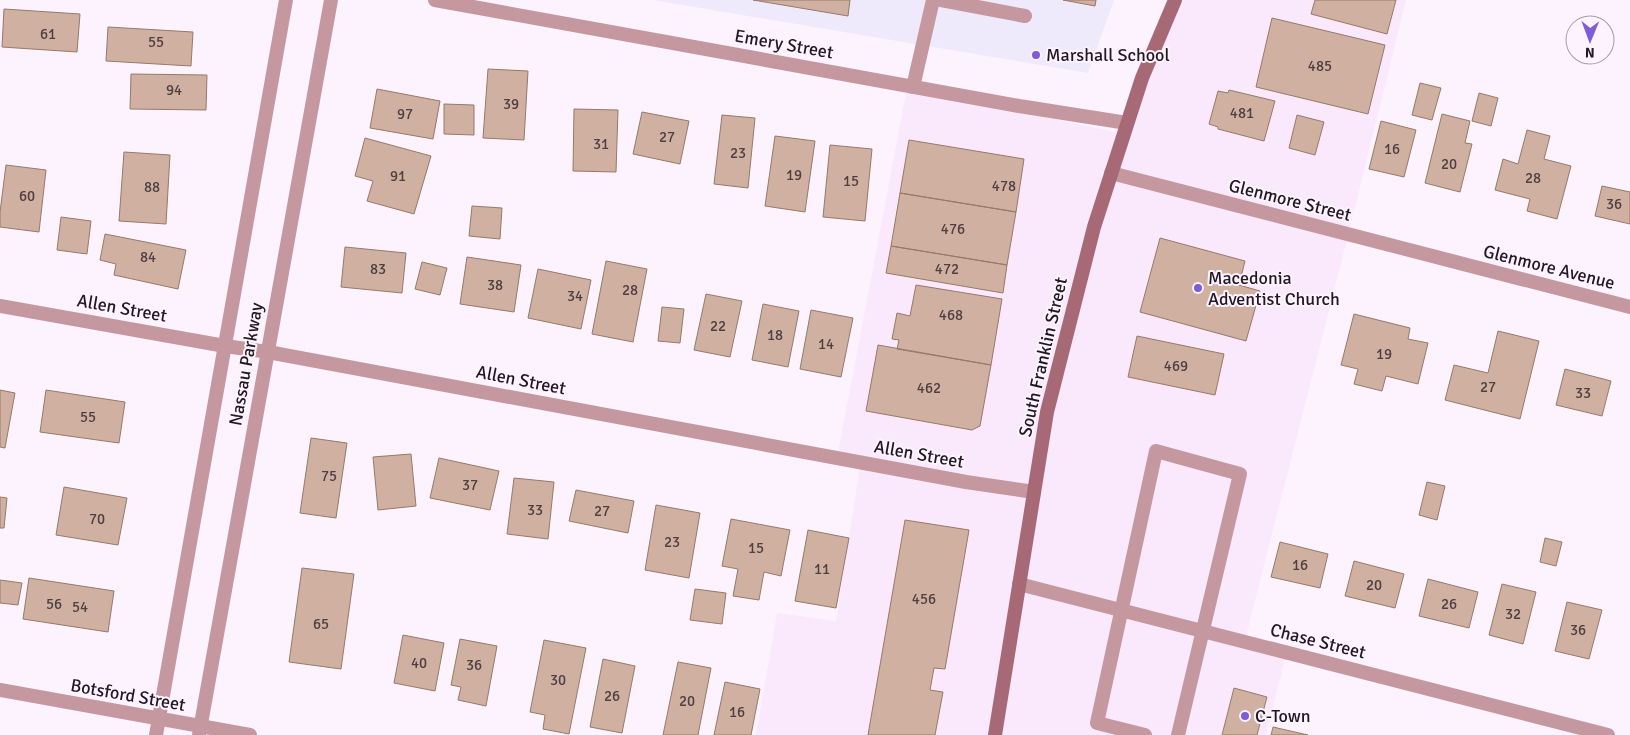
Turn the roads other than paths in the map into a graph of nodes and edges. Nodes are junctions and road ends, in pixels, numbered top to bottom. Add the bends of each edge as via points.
1 (286, 0) edge
2 (330, 0) edge
3 (435, 0) edge
4 (933, 0) edge
5 (941, 0) edge
6 (1175, 0) edge
7 (1026, 16) dead end
8 (913, 87) junction
9 (1127, 123) junction
10 (1111, 173) junction
11 (1460, 263) joint
12 (0, 306) edge
13 (1630, 307) edge
14 (225, 346) junction
15 (268, 352) junction
16 (1034, 492) junction
17 (1019, 584) junction
18 (1121, 610) junction
19 (1203, 631) junction
20 (0, 690) edge
21 (159, 720) junction
22 (200, 731) edge
23 (156, 735) edge
24 (250, 735) edge
25 (995, 735) edge
26 (1145, 735) edge
27 (1178, 735) edge
28 (1608, 735) edge

1 - 14 street, Nassau Parkway
2 - 15 street, Nassau Parkway
3 - 8 street, Emery Street
4 - 8 street
5 - 7 street
6 - 9 main road, South Franklin Street
8 - 9 street, Emery Street
9 - 10 main road, South Franklin Street
10 - 11 street, Glenmore Street
10 - 16 main road, South Franklin Street via 1047,412
11 - 13 street, Glenmore Avenue
12 - 14 street, Allen Street
14 - 15 street, Allen Street
14 - 21 street, Nassau Parkway
15 - 16 street, Allen Street
15 - 22 street, Nassau Parkway
16 - 17 main road, South Franklin Street
17 - 18 street, Chase Street
17 - 25 main road, South Franklin Street
18 - 19 street, Chase Street
18 - 19 street via 1156,451 1240,474
18 - 26 street via 1097,723
19 - 27 street
19 - 28 street, Chase Street
20 - 21 street, Botsford Street
21 - 22 street, Botsford Street
21 - 23 street, Nassau Parkway
22 - 24 street, Botsford Street

